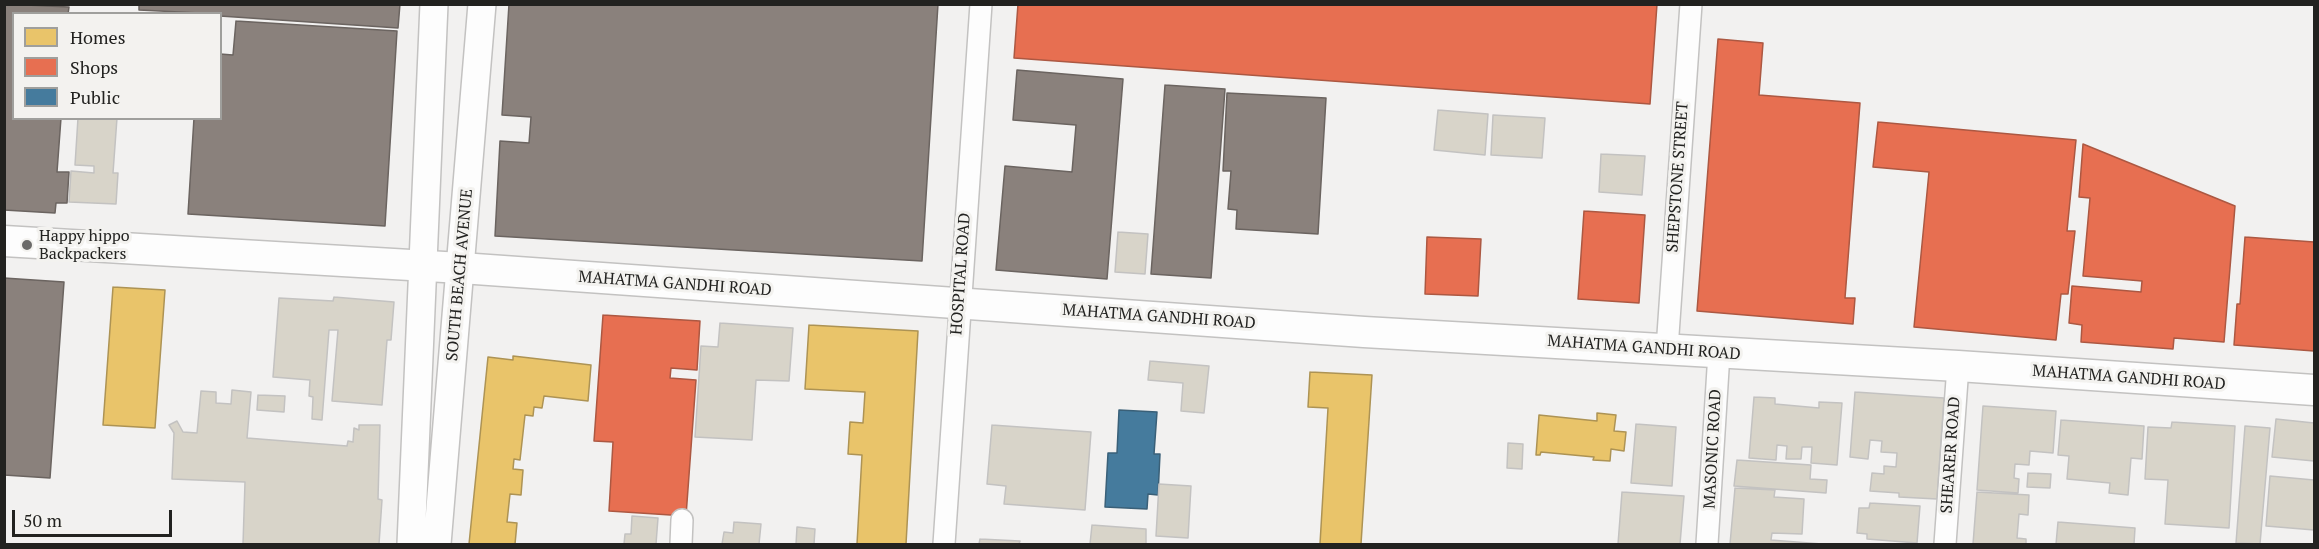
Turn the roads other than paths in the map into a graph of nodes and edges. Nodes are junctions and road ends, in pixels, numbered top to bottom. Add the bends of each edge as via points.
1 (434, 4) edge
2 (482, 4) edge
3 (981, 4) edge
4 (1690, 4) edge
5 (429, 104) junction
6 (473, 107) junction
7 (4, 241) edge
8 (423, 267) junction
9 (461, 268) junction
10 (959, 304) junction
11 (1667, 349) junction
12 (1719, 353) junction
13 (1958, 366) junction
14 (2314, 390) edge
15 (682, 520) dead end
16 (411, 544) edge
17 (437, 544) edge
18 (681, 544) edge
19 (944, 544) edge
20 (1707, 544) edge
21 (1945, 544) edge

1 - 5 street, SOUTH BEACH AVENUE
2 - 6 street, SOUTH BEACH AVENUE
3 - 10 street, HOSPITAL ROAD
4 - 11 street, SHEPSTONE STREET
5 - 6 street
5 - 8 street, SOUTH BEACH AVENUE
6 - 9 street, SOUTH BEACH AVENUE
7 - 8 main road, MAHATMA GANDHI ROAD
8 - 9 main road, MAHATMA GANDHI ROAD
8 - 16 street, SOUTH BEACH AVENUE
9 - 10 main road, MAHATMA GANDHI ROAD
9 - 17 street, SOUTH BEACH AVENUE
10 - 11 main road, MAHATMA GANDHI ROAD
10 - 19 street, HOSPITAL ROAD
11 - 12 main road, MAHATMA GANDHI ROAD
12 - 13 main road, MAHATMA GANDHI ROAD
12 - 20 street, MASONIC ROAD
13 - 14 main road, MAHATMA GANDHI ROAD
13 - 21 street, SHEARER ROAD
15 - 18 street

